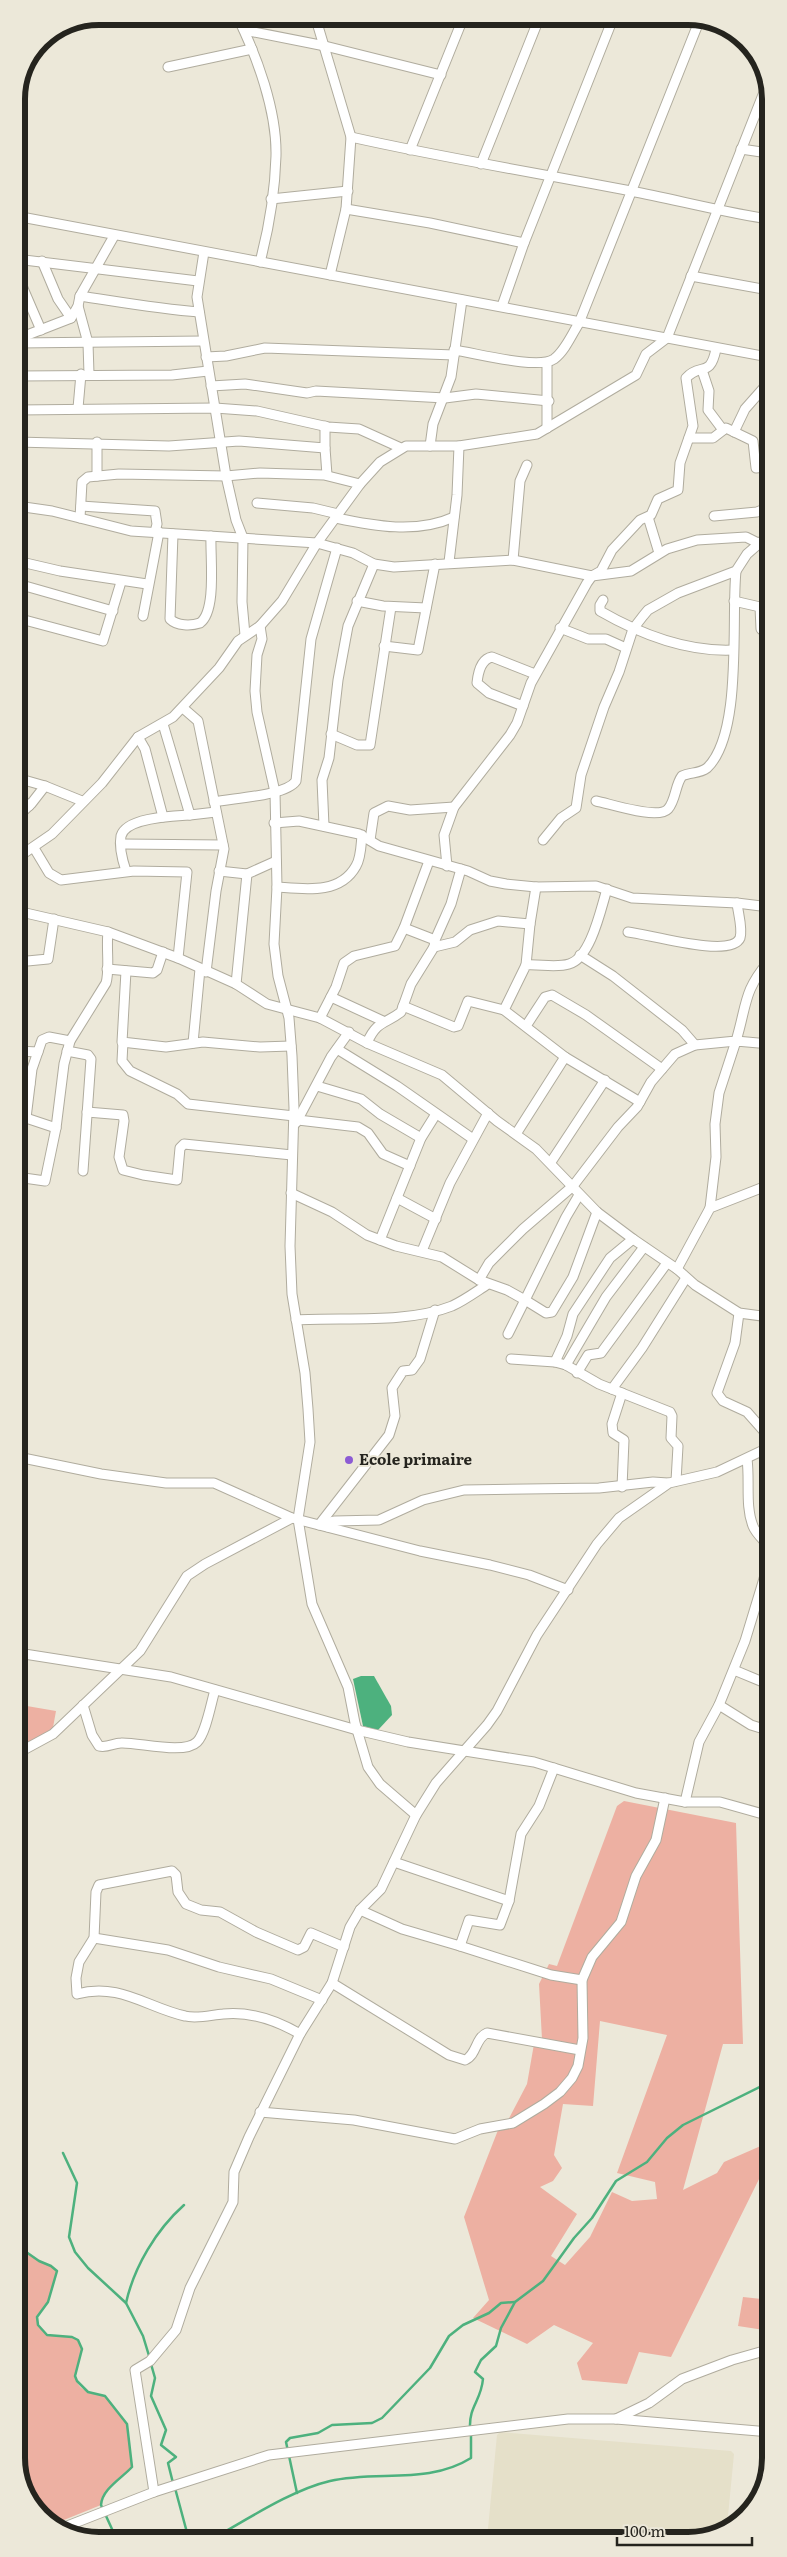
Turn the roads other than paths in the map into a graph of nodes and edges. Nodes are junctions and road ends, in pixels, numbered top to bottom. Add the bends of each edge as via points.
1 (242, 25) edge
2 (317, 25) edge
3 (460, 25) edge
4 (536, 25) edge
5 (610, 25) edge
6 (697, 26) edge
7 (244, 30) junction
8 (325, 46) junction
9 (252, 49) junction
10 (168, 67) dead end
11 (441, 75) junction
12 (762, 97) edge
13 (352, 137) junction
14 (741, 149) junction
15 (410, 150) junction
16 (762, 152) edge
17 (481, 164) junction
18 (550, 176) junction
19 (348, 191) junction
20 (632, 191) junction
21 (271, 199) junction
22 (346, 209) junction
23 (717, 211) junction
24 (25, 218) edge
25 (762, 218) edge
26 (114, 236) junction
27 (524, 243) junction
28 (204, 252) junction
29 (25, 260) edge
30 (42, 261) junction
31 (260, 262) junction
32 (96, 268) junction
33 (330, 275) junction
34 (691, 276) junction
35 (198, 281) junction
36 (762, 289) edge
37 (25, 293) edge
38 (80, 296) junction
39 (462, 300) junction
40 (78, 306) junction
41 (502, 306) junction
42 (199, 312) junction
43 (71, 318) junction
44 (579, 324) junction
45 (41, 330) junction
46 (25, 336) edge
47 (667, 338) junction
48 (203, 341) junction
49 (88, 342) junction
50 (25, 343) edge
51 (716, 349) junction
52 (454, 352) junction
53 (755, 355) junction
54 (762, 356) edge
55 (206, 357) junction
56 (762, 361) edge
57 (547, 363) junction
58 (702, 370) junction
59 (208, 371) junction
60 (85, 374) junction
61 (25, 376) edge
62 (211, 386) junction
63 (762, 390) edge
64 (445, 398) junction
65 (549, 401) junction
66 (78, 408) junction
67 (215, 408) junction
68 (25, 410) edge
69 (325, 426) junction
70 (547, 428) junction
71 (723, 430) junction
72 (734, 432) junction
73 (689, 438) junction
74 (25, 442) edge
75 (97, 442) junction
76 (220, 442) junction
77 (430, 446) junction
78 (459, 446) junction
79 (325, 448) junction
80 (401, 448) junction
81 (527, 465) dead end
82 (762, 468) edge
83 (97, 476) junction
84 (226, 476) junction
85 (328, 476) junction
86 (360, 484) junction
87 (257, 503) dead end
88 (81, 506) junction
89 (25, 507) edge
90 (762, 510) edge
91 (337, 516) junction
92 (714, 516) dead end
93 (454, 517) junction
94 (648, 517) junction
95 (80, 518) junction
96 (157, 532) junction
97 (173, 534) junction
98 (210, 536) junction
99 (243, 538) junction
100 (762, 540) edge
101 (317, 543) junction
102 (758, 543) junction
103 (337, 548) junction
104 (659, 553) junction
105 (513, 560) junction
106 (25, 562) edge
107 (449, 562) junction
108 (374, 564) junction
109 (436, 564) junction
110 (736, 571) junction
111 (592, 576) junction
112 (121, 582) junction
113 (147, 584) junction
114 (25, 586) edge
115 (604, 600) dead end
116 (358, 601) junction
117 (734, 601) junction
118 (391, 606) junction
119 (426, 608) junction
120 (762, 608) edge
121 (762, 608) edge
122 (113, 611) junction
123 (143, 616) dead end
124 (25, 620) edge
125 (260, 626) junction
126 (560, 628) junction
127 (633, 629) junction
128 (762, 630) edge
129 (245, 635) junction
130 (384, 646) junction
131 (626, 648) junction
132 (733, 650) junction
133 (535, 674) junction
134 (523, 706) junction
135 (183, 708) junction
136 (163, 724) junction
137 (331, 734) junction
138 (138, 737) junction
139 (25, 780) edge
140 (44, 786) junction
141 (275, 792) junction
142 (596, 801) dead end
143 (25, 802) edge
144 (82, 802) junction
145 (214, 802) junction
146 (29, 806) junction
147 (454, 807) junction
148 (25, 810) edge
149 (216, 812) junction
150 (190, 815) junction
151 (163, 817) junction
152 (274, 823) junction
153 (324, 826) junction
154 (366, 838) junction
155 (542, 840) dead end
156 (122, 844) junction
157 (223, 845) junction
158 (34, 848) junction
159 (25, 853) edge
160 (276, 861) junction
161 (428, 861) junction
162 (446, 866) junction
163 (461, 869) junction
164 (126, 871) junction
165 (219, 872) junction
166 (246, 874) junction
167 (277, 887) junction
168 (536, 887) junction
169 (607, 889) junction
170 (737, 903) junction
171 (762, 906) edge
172 (25, 913) edge
173 (54, 919) junction
174 (530, 924) junction
175 (404, 928) junction
176 (108, 932) junction
177 (628, 932) dead end
178 (434, 944) junction
179 (162, 952) junction
180 (580, 955) junction
181 (178, 958) junction
182 (25, 961) edge
183 (526, 965) junction
184 (762, 968) edge
185 (107, 969) junction
186 (126, 971) junction
187 (203, 971) junction
188 (236, 984) junction
189 (331, 997) junction
190 (403, 1006) junction
191 (287, 1010) junction
192 (504, 1010) junction
193 (320, 1018) junction
194 (384, 1020) junction
195 (526, 1026) junction
196 (349, 1032) junction
197 (70, 1041) junction
198 (123, 1042) junction
199 (367, 1042) junction
200 (736, 1042) junction
201 (193, 1043) junction
202 (762, 1044) edge
203 (696, 1045) junction
204 (291, 1046) junction
205 (337, 1048) junction
206 (25, 1051) edge
207 (67, 1051) junction
208 (38, 1052) junction
209 (565, 1057) junction
210 (662, 1069) junction
211 (605, 1080) junction
212 (25, 1083) edge
213 (30, 1084) junction
214 (317, 1086) junction
215 (640, 1102) junction
216 (25, 1104) edge
217 (88, 1112) junction
218 (488, 1113) junction
219 (436, 1114) junction
220 (25, 1117) edge
221 (295, 1121) junction
222 (56, 1128) junction
223 (516, 1134) junction
224 (421, 1138) junction
225 (473, 1139) junction
226 (292, 1155) junction
227 (551, 1162) junction
228 (410, 1166) junction
229 (83, 1171) dead end
230 (25, 1178) edge
231 (573, 1186) junction
232 (762, 1188) edge
233 (291, 1193) junction
234 (579, 1194) junction
235 (397, 1198) junction
236 (710, 1208) junction
237 (597, 1212) junction
238 (436, 1218) junction
239 (633, 1239) junction
240 (380, 1240) junction
241 (644, 1247) junction
242 (422, 1252) junction
243 (667, 1263) junction
244 (677, 1269) junction
245 (686, 1278) junction
246 (479, 1280) junction
247 (488, 1284) junction
248 (525, 1300) junction
249 (434, 1310) junction
250 (739, 1313) junction
251 (762, 1316) edge
252 (296, 1320) junction
253 (508, 1334) dead end
254 (511, 1359) dead end
255 (556, 1362) junction
256 (566, 1365) junction
257 (576, 1372) junction
258 (612, 1389) junction
259 (622, 1393) junction
260 (762, 1429) edge
261 (762, 1452) edge
262 (25, 1458) edge
263 (747, 1460) junction
264 (672, 1482) junction
265 (622, 1488) junction
266 (295, 1519) junction
267 (324, 1526) junction
268 (762, 1538) edge
269 (568, 1590) junction
270 (762, 1590) edge
271 (25, 1654) edge
272 (121, 1669) junction
273 (734, 1670) junction
274 (762, 1682) edge
275 (215, 1690) junction
276 (83, 1705) junction
277 (719, 1705) junction
278 (762, 1728) edge
279 (357, 1730) junction
280 (25, 1749) edge
281 (464, 1752) junction
282 (554, 1768) junction
283 (665, 1798) junction
284 (685, 1802) junction
285 (762, 1814) edge
286 (416, 1815) junction
287 (394, 1862) junction
288 (509, 1900) junction
289 (360, 1910) junction
290 (94, 1938) junction
291 (460, 1946) junction
292 (344, 1947) junction
293 (582, 1980) junction
294 (332, 1983) junction
295 (322, 2000) junction
296 (300, 2034) junction
297 (580, 2050) junction
298 (260, 2112) junction
299 (762, 2352) edge
300 (616, 2419) junction
301 (762, 2431) edge
302 (154, 2492) junction
303 (71, 2527) edge

1 - 7 street
2 - 8 street
3 - 11 street
4 - 17 street
5 - 18 street
6 - 20 street
7 - 8 street
7 - 9 street
8 - 11 street
8 - 13 street
9 - 10 street
9 - 21 street via 269,104 274,138 276,155
11 - 15 street
12 - 14 street
13 - 15 street
13 - 19 street
14 - 16 street
14 - 23 street
15 - 17 street
17 - 18 street
18 - 20 street
18 - 27 street
19 - 21 street
19 - 22 street
20 - 23 street
20 - 44 street
21 - 31 street
22 - 27 street
22 - 33 street
23 - 25 street
23 - 34 street
24 - 26 street
26 - 28 street
26 - 32 street
27 - 41 street
28 - 31 street
28 - 35 street
29 - 30 street
30 - 32 street
30 - 43 street via 58,299
31 - 33 street
32 - 35 street
32 - 38 street
33 - 39 street
34 - 36 street
34 - 47 street
35 - 42 street
37 - 45 street
38 - 40 street
38 - 42 street
39 - 41 street
39 - 52 street
40 - 43 street
40 - 49 street
41 - 44 street
42 - 48 street
43 - 45 street
44 - 47 street
44 - 57 street via 558,356
45 - 46 street
47 - 51 street
47 - 70 street via 646,354 636,375
48 - 49 street
48 - 55 street
49 - 50 street
49 - 60 street
51 - 53 street
51 - 58 street via 714,362
52 - 55 street via 265,348
52 - 57 street
52 - 64 street
53 - 54 street
53 - 56 street
55 - 59 street
57 - 65 street
58 - 71 street via 709,391 708,410
58 - 73 street via 686,378 693,415
59 - 60 street via 172,375
59 - 62 street
60 - 61 street
60 - 66 street
62 - 64 street via 245,384 307,393
62 - 67 street
63 - 72 street via 745,409
64 - 65 street via 466,394
64 - 77 street via 434,424
65 - 70 street
66 - 67 street
66 - 68 street
67 - 69 street via 277,414
67 - 76 street
69 - 79 street
69 - 80 street via 359,429
70 - 78 street via 528,437
71 - 72 street via 726,428
71 - 73 street via 713,438
72 - 82 street via 753,441 756,468
73 - 94 street via 680,464 678,490 658,499
74 - 75 street
75 - 76 street via 169,446
75 - 83 street
76 - 79 street
76 - 84 street
77 - 78 street
77 - 80 street
78 - 93 street
79 - 85 street
80 - 86 street via 380,462
81 - 105 street via 520,481
83 - 84 street
83 - 88 street via 82,482
84 - 85 street
84 - 99 street
85 - 86 street
86 - 91 street
87 - 91 street via 313,508
88 - 95 street
88 - 96 street via 155,510
89 - 95 street
90 - 92 street
91 - 93 street via 410,528 440,524
91 - 101 street
93 - 107 street
94 - 104 street
94 - 111 street via 640,520 609,554 601,570
95 - 96 street via 131,530
96 - 97 street
96 - 113 street
97 - 98 street
97 - 98 street via 170,619 174,623 189,625 200,623 207,612
98 - 99 street
99 - 101 street
99 - 129 street
100 - 102 street
101 - 103 street
101 - 125 street via 289,591
102 - 104 street via 746,537 697,540
102 - 110 street
103 - 108 street
103 - 141 street via 311,639 296,781 294,785
104 - 111 street via 631,570
105 - 107 street
105 - 111 street
106 - 112 street
107 - 109 street
108 - 109 street via 394,567
108 - 116 street
109 - 119 street
110 - 117 street
110 - 127 street via 690,588 648,610
111 - 126 street
112 - 113 street
112 - 122 street
113 - 123 street
114 - 122 street
115 - 127 street via 600,611
116 - 118 street
116 - 137 street via 348,626
117 - 120 street
117 - 132 street
118 - 119 street
118 - 130 street
119 - 130 street via 417,651
121 - 128 street
122 - 124 street via 102,642
125 - 129 street
125 - 141 street via 262,639 257,655 255,691
126 - 131 street via 570,634 606,639
126 - 133 street
127 - 131 street
127 - 132 street via 688,647
129 - 135 street
130 - 137 street via 370,746 357,745
131 - 155 street via 581,775 576,808 561,818
132 - 142 street via 734,683 726,727 706,768 682,776 670,807 661,812 650,814
133 - 134 street
133 - 134 street via 492,657 485,661 479,672 477,683 489,693
134 - 147 street via 517,723 500,749
135 - 136 street
135 - 145 street via 197,719
136 - 138 street
136 - 150 street
137 - 153 street via 329,761 322,780
138 - 144 street via 102,783
138 - 151 street via 145,749
139 - 140 street
140 - 144 street
140 - 146 street
141 - 145 street
141 - 152 street
143 - 146 street
144 - 158 street
145 - 149 street
146 - 148 street
147 - 154 street via 410,810 385,807 374,813
147 - 162 street via 444,835
149 - 150 street
149 - 157 street
150 - 151 street
151 - 156 street via 132,825 122,833
152 - 153 street via 294,821
152 - 160 street
153 - 154 street
154 - 161 street via 379,846
154 - 167 street via 355,868 336,884 312,890
156 - 157 street
156 - 164 street
157 - 165 street
158 - 159 street
158 - 164 street via 56,879
160 - 166 street
160 - 167 street
161 - 162 street
161 - 175 street
162 - 163 street
163 - 168 street via 490,880
163 - 178 street
164 - 181 street via 187,872
165 - 166 street
165 - 187 street
166 - 188 street
167 - 191 street via 274,944
168 - 169 street via 582,885
168 - 174 street
169 - 170 street via 632,898
169 - 180 street via 592,936
170 - 171 street
170 - 177 street via 741,936 731,946 702,947
172 - 173 street
173 - 176 street
173 - 182 street via 48,959
174 - 178 street via 500,920 471,929 455,942
174 - 183 street
175 - 178 street
175 - 189 street via 395,946 354,956 344,963
176 - 179 street
176 - 185 street
178 - 190 street via 411,984
179 - 181 street
179 - 186 street via 155,972
180 - 183 street via 569,964
180 - 203 street via 613,976 682,1030
181 - 187 street
183 - 192 street
184 - 200 street via 748,989
185 - 186 street
185 - 197 street via 106,983
186 - 198 street via 120,1039
187 - 188 street
187 - 201 street
188 - 191 street via 266,1004
189 - 193 street
189 - 194 street
190 - 192 street via 454,1027 458,1026 468,1001
190 - 194 street via 399,1014
191 - 193 street
191 - 204 street
192 - 195 street
193 - 196 street
194 - 199 street
195 - 209 street via 548,1047
195 - 210 street via 545,997 552,995
196 - 199 street
196 - 205 street
197 - 207 street
197 - 208 street via 47,1037 42,1040
198 - 201 street via 166,1047
198 - 221 street via 122,1061 130,1071 177,1094 188,1104
199 - 218 street via 442,1075
200 - 202 street
200 - 203 street
200 - 236 street via 719,1093
201 - 204 street
203 - 210 street via 675,1054
204 - 221 street
205 - 214 street
205 - 219 street
206 - 208 street
207 - 217 street via 91,1057
207 - 222 street
208 - 213 street
209 - 211 street
209 - 223 street
210 - 215 street
211 - 215 street
211 - 227 street
212 - 213 street
213 - 216 street
214 - 221 street
214 - 224 street via 361,1099
215 - 231 street
217 - 226 street via 123,1115 119,1162 123,1170 132,1173 177,1180 180,1148 184,1144
217 - 229 street
218 - 223 street
218 - 225 street
219 - 224 street
219 - 225 street
220 - 222 street
221 - 226 street
221 - 228 street via 358,1127 368,1133 383,1154
222 - 230 street via 45,1180
223 - 227 street
224 - 228 street
225 - 238 street
226 - 233 street
227 - 231 street
228 - 235 street
231 - 234 street
231 - 246 street via 489,1263
232 - 236 street
233 - 240 street
233 - 252 street via 290,1246
234 - 237 street
234 - 248 street
235 - 238 street
235 - 240 street
236 - 244 street
237 - 239 street
237 - 248 street via 573,1277 552,1312
238 - 242 street
239 - 241 street
239 - 255 street via 610,1258 573,1314
240 - 242 street
241 - 243 street
241 - 256 street via 606,1297
242 - 246 street via 447,1259
243 - 244 street
243 - 257 street via 601,1353 586,1356
244 - 245 street
245 - 250 street
245 - 258 street
246 - 247 street
247 - 248 street
247 - 249 street via 458,1303
248 - 253 street
249 - 252 street via 365,1320
249 - 267 street via 420,1359 412,1370 403,1371 393,1384 391,1394 395,1416 389,1435
250 - 251 street
250 - 260 street via 736,1343 716,1393 723,1401 747,1412
252 - 266 street via 305,1373 310,1442
254 - 255 street
255 - 256 street
256 - 257 street
257 - 258 street
258 - 259 street
259 - 264 street via 672,1414 671,1438 678,1446
259 - 265 street via 612,1424 613,1433 624,1440
261 - 263 street
262 - 266 street via 166,1483 214,1483
263 - 264 street via 717,1472
263 - 268 street via 749,1506 753,1526
264 - 265 street
264 - 269 street via 619,1518 597,1544
265 - 267 street via 464,1490 423,1500 379,1520 336,1521
266 - 267 street
266 - 272 street via 204,1564 187,1576 140,1651
266 - 279 street via 312,1604 348,1686
267 - 269 street via 529,1575
269 - 281 street via 537,1635 497,1711
270 - 273 street
271 - 272 street
272 - 275 street via 171,1677
272 - 276 street
273 - 274 street
273 - 277 street
275 - 276 street via 202,1735 193,1745 122,1743 99,1746 92,1735
275 - 279 street
276 - 280 street via 53,1734
277 - 278 street
277 - 284 street via 699,1742
279 - 281 street
279 - 286 street via 368,1767 380,1784
281 - 282 street
281 - 286 street via 448,1767
282 - 283 street
282 - 288 street via 539,1806 521,1834
283 - 284 street
283 - 293 street via 656,1840 636,1876 621,1922 592,1957
284 - 285 street via 720,1802
286 - 287 street
287 - 288 street
287 - 289 street via 381,1889
288 - 291 street via 498,1926 469,1920
289 - 291 street via 402,1929
289 - 292 street
290 - 292 street via 98,1885 166,1870 174,1872 180,1897 193,1908 220,1912 298,1950 304,1947 310,1933
290 - 295 street via 168,1950 271,1980
290 - 296 street via 79,1962 78,1994 92,1990 119,1994 185,2016 225,2013 257,2016
291 - 293 street via 551,1975
292 - 294 street
293 - 297 street via 583,2038
294 - 295 street
294 - 297 street via 449,2055 465,2060 470,2058 480,2038 487,2033
295 - 296 street
296 - 298 street
297 - 298 street via 572,2078 544,2104 513,2124 480,2129 455,2139 354,2120
298 - 302 street via 234,2172 235,2195 230,2210 190,2288 176,2330 150,2361 135,2370
299 - 300 street via 682,2379 649,2402
300 - 301 street
300 - 302 street via 568,2419 269,2455
302 - 303 street

